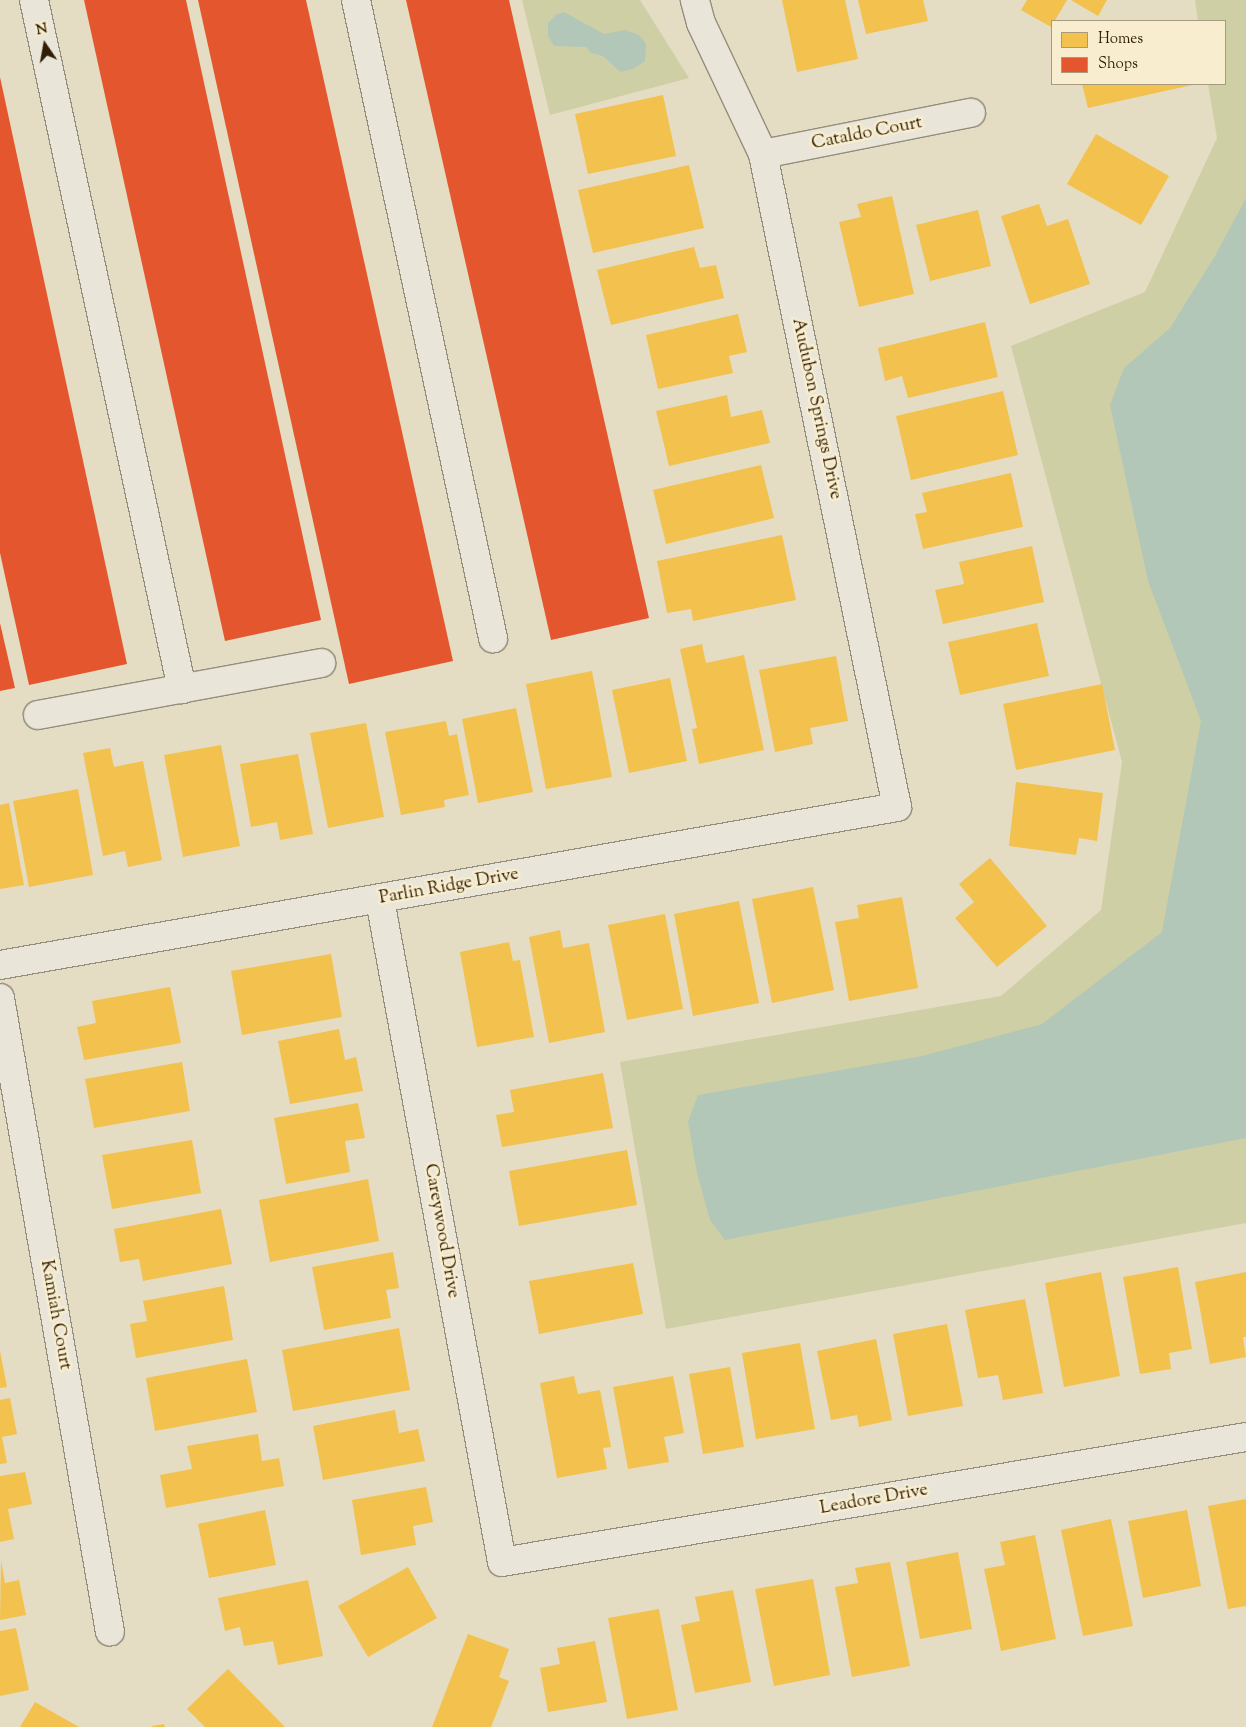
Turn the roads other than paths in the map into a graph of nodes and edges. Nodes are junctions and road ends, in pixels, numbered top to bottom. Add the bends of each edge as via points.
1 (34, 0) edge
2 (356, 0) edge
3 (681, 0) edge
4 (698, 11) edge
5 (971, 113) dead end
6 (764, 154) junction
7 (493, 638) dead end
8 (321, 663) dead end
9 (182, 689) junction
10 (38, 716) dead end
11 (897, 807) joint
12 (380, 900) junction
13 (0, 965) edge
14 (0, 998) edge
15 (1246, 1437) edge
16 (502, 1562) joint
17 (110, 1632) dead end

1 - 9 street
2 - 7 street
3 - 4 street, Audubon Springs Drive
4 - 6 street, Audubon Springs Drive
5 - 6 street, Cataldo Court
6 - 11 street, Audubon Springs Drive
8 - 9 street
9 - 10 street
11 - 12 street, Parlin Ridge Drive
12 - 13 street, Parlin Ridge Drive
12 - 16 street, Careywood Drive
14 - 17 street, Kamiah Court
15 - 16 street, Leadore Drive

